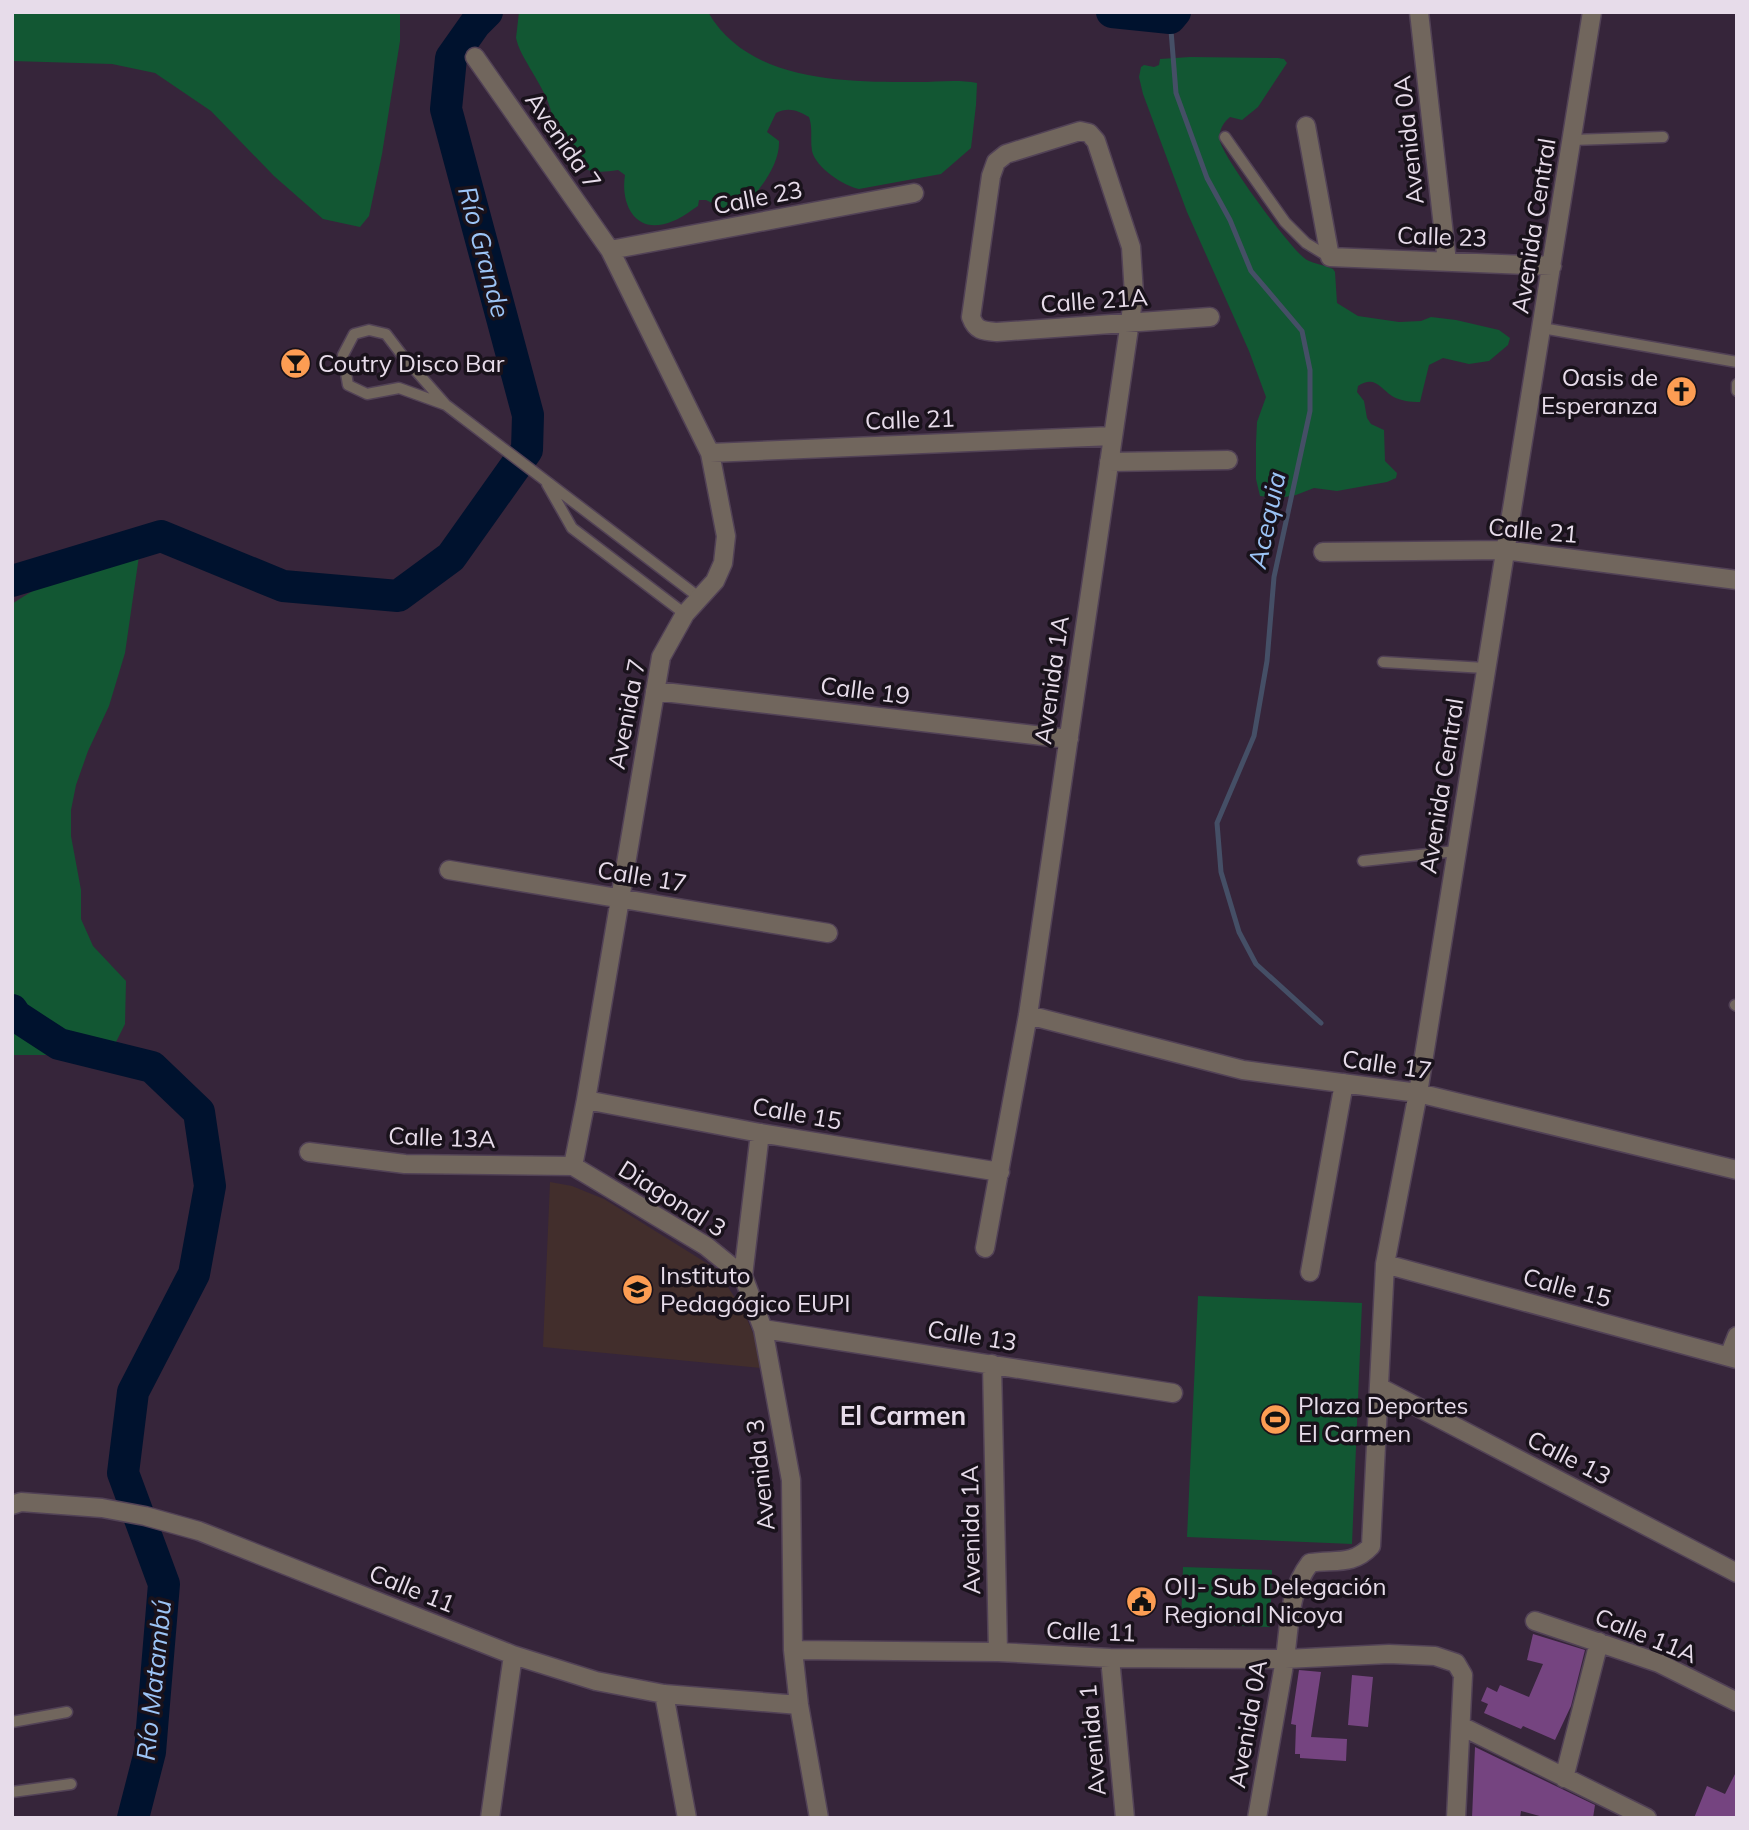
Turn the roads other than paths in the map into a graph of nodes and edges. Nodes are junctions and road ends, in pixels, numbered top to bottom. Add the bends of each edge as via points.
1 (1419, 12) edge
2 (1592, 12) edge
3 (475, 57) dead end
4 (1306, 126) dead end
5 (1225, 137) dead end
6 (1663, 137) dead end
7 (1572, 140) junction
8 (914, 193) dead end
9 (610, 250) junction
10 (1330, 257) junction
11 (1447, 262) junction
12 (1552, 266) junction
13 (1210, 317) dead end
14 (1129, 323) junction
15 (1542, 328) junction
16 (981, 331) joint
17 (1737, 362) edge
18 (1737, 384) edge
19 (1737, 391) edge
20 (446, 405) junction
21 (1113, 436) junction
22 (710, 453) junction
23 (1228, 460) dead end
24 (1109, 462) junction
25 (545, 480) junction
26 (1504, 550) junction
27 (1323, 552) dead end
28 (1737, 580) edge
29 (700, 598) junction
30 (685, 614) junction
31 (1384, 662) dead end
32 (1485, 668) junction
33 (655, 691) junction
34 (1069, 739) junction
35 (1456, 851) junction
36 (1363, 861) dead end
37 (449, 870) dead end
38 (619, 898) junction
39 (828, 933) dead end
40 (1028, 1015) junction
41 (1344, 1083) junction
42 (1418, 1093) junction
43 (586, 1100) junction
44 (760, 1133) junction
45 (309, 1152) dead end
46 (573, 1166) junction
47 (1737, 1170) edge
48 (1000, 1172) junction
49 (985, 1248) dead end
50 (1385, 1264) junction
51 (1310, 1272) dead end
52 (743, 1276) junction
53 (763, 1329) junction
54 (1737, 1336) edge
55 (1733, 1358) edge
56 (992, 1364) junction
57 (1378, 1387) junction
58 (1173, 1393) dead end
59 (12, 1506) edge
60 (1737, 1573) edge
61 (1292, 1597) joint
62 (1535, 1621) dead end
63 (1599, 1642) junction
64 (793, 1650) junction
65 (998, 1652) junction
66 (513, 1655) junction
67 (1110, 1658) junction
68 (1285, 1658) junction
69 (664, 1694) junction
70 (1737, 1702) edge
71 (799, 1705) junction
72 (67, 1712) dead end
73 (12, 1722) edge
74 (1461, 1726) junction
75 (1564, 1778) junction
76 (71, 1784) dead end
77 (12, 1792) edge
78 (490, 1818) edge
79 (687, 1818) edge
80 (819, 1818) edge
81 (1125, 1818) edge
82 (1257, 1818) edge
83 (1456, 1818) edge
84 (1647, 1818) edge

1 - 11 street, Avenida 0A
2 - 7 street, Avenida Central
3 - 9 street, Avenida 7
4 - 10 street
5 - 10 lane via 1285,222 1306,243
6 - 7 lane
7 - 12 street, Avenida Central
8 - 9 street, Calle 23
9 - 22 street, Avenida 7
10 - 11 street, Calle 23
11 - 12 street, Calle 23
12 - 15 street, Avenida Central
13 - 14 street, Calle 21A
14 - 16 street, Calle 21A
14 - 16 street, Avenida 1A via 1134,294 1131,247 1096,141 1080,131 1006,154 996,162 971,317
14 - 21 street, Avenida 1A
15 - 17 lane
15 - 26 street, Avenida Central
18 - 19 lane
20 - 20 lane via 399,388 367,394 348,385 343,355 354,334 369,330 386,334
20 - 25 lane
21 - 22 street, Calle 21
21 - 24 street, Avenida 1A
22 - 29 street, Avenida 7 via 726,536 723,563
23 - 24 street
24 - 34 street, Avenida 1A
25 - 29 lane
25 - 30 lane via 572,528
26 - 27 street, Calle 21
26 - 28 street, Calle 21
26 - 32 street, Avenida Central
29 - 30 street, Avenida 7
30 - 33 street, Avenida 7 via 660,657
31 - 32 lane
32 - 35 street, Avenida Central
33 - 34 street, Calle 19
33 - 38 street, Avenida 7
34 - 40 street, Avenida 1A
35 - 36 lane
35 - 42 street, Avenida Central
37 - 38 street, Calle 17
38 - 39 street, Calle 17
38 - 43 street, Avenida 7
40 - 41 street, Calle 17 via 1243,1070
40 - 48 street, Avenida 1A
41 - 42 street, Calle 17
41 - 51 street
42 - 47 street, Calle 17
42 - 50 street, Avenida Central
43 - 44 street, Calle 15
43 - 46 street, Avenida 7
44 - 48 street, Calle 15
44 - 52 street, Avenida 3
45 - 46 street, Calle 13A via 405,1164
46 - 52 street, Diagonal 3 via 706,1246
48 - 49 street, Avenida 1A
50 - 55 street, Calle 15
50 - 57 street, Avenida Central
52 - 53 street, Avenida 3
53 - 56 street, Calle 13
53 - 64 street, Avenida 3 via 791,1480
54 - 55 street
56 - 58 street, Calle 13
56 - 65 street, Avenida 1A
57 - 60 street, Calle 13
57 - 61 street, Avenida Central via 1371,1546 1352,1560 1310,1563
59 - 66 street, Calle 11 via 21,1502 102,1508 199,1531
61 - 68 street, Avenida 0A
62 - 63 street, Calle 11A
63 - 70 street, Calle 11A via 1659,1663
63 - 75 street
64 - 65 street, Calle 11
64 - 71 street, Avenida 3
65 - 67 street, Calle 11
66 - 69 street, Calle 11 via 596,1681
66 - 78 street
67 - 68 street, Calle 11
67 - 81 street, Avenida 1
68 - 74 street, Calle 11 via 1389,1654 1435,1656 1456,1663 1463,1675
68 - 82 street, Avenida 0A
69 - 71 street, Calle 11
69 - 79 street
71 - 80 street, Avenida 3
72 - 73 lane
74 - 75 street
74 - 83 street
75 - 84 street
76 - 77 lane

